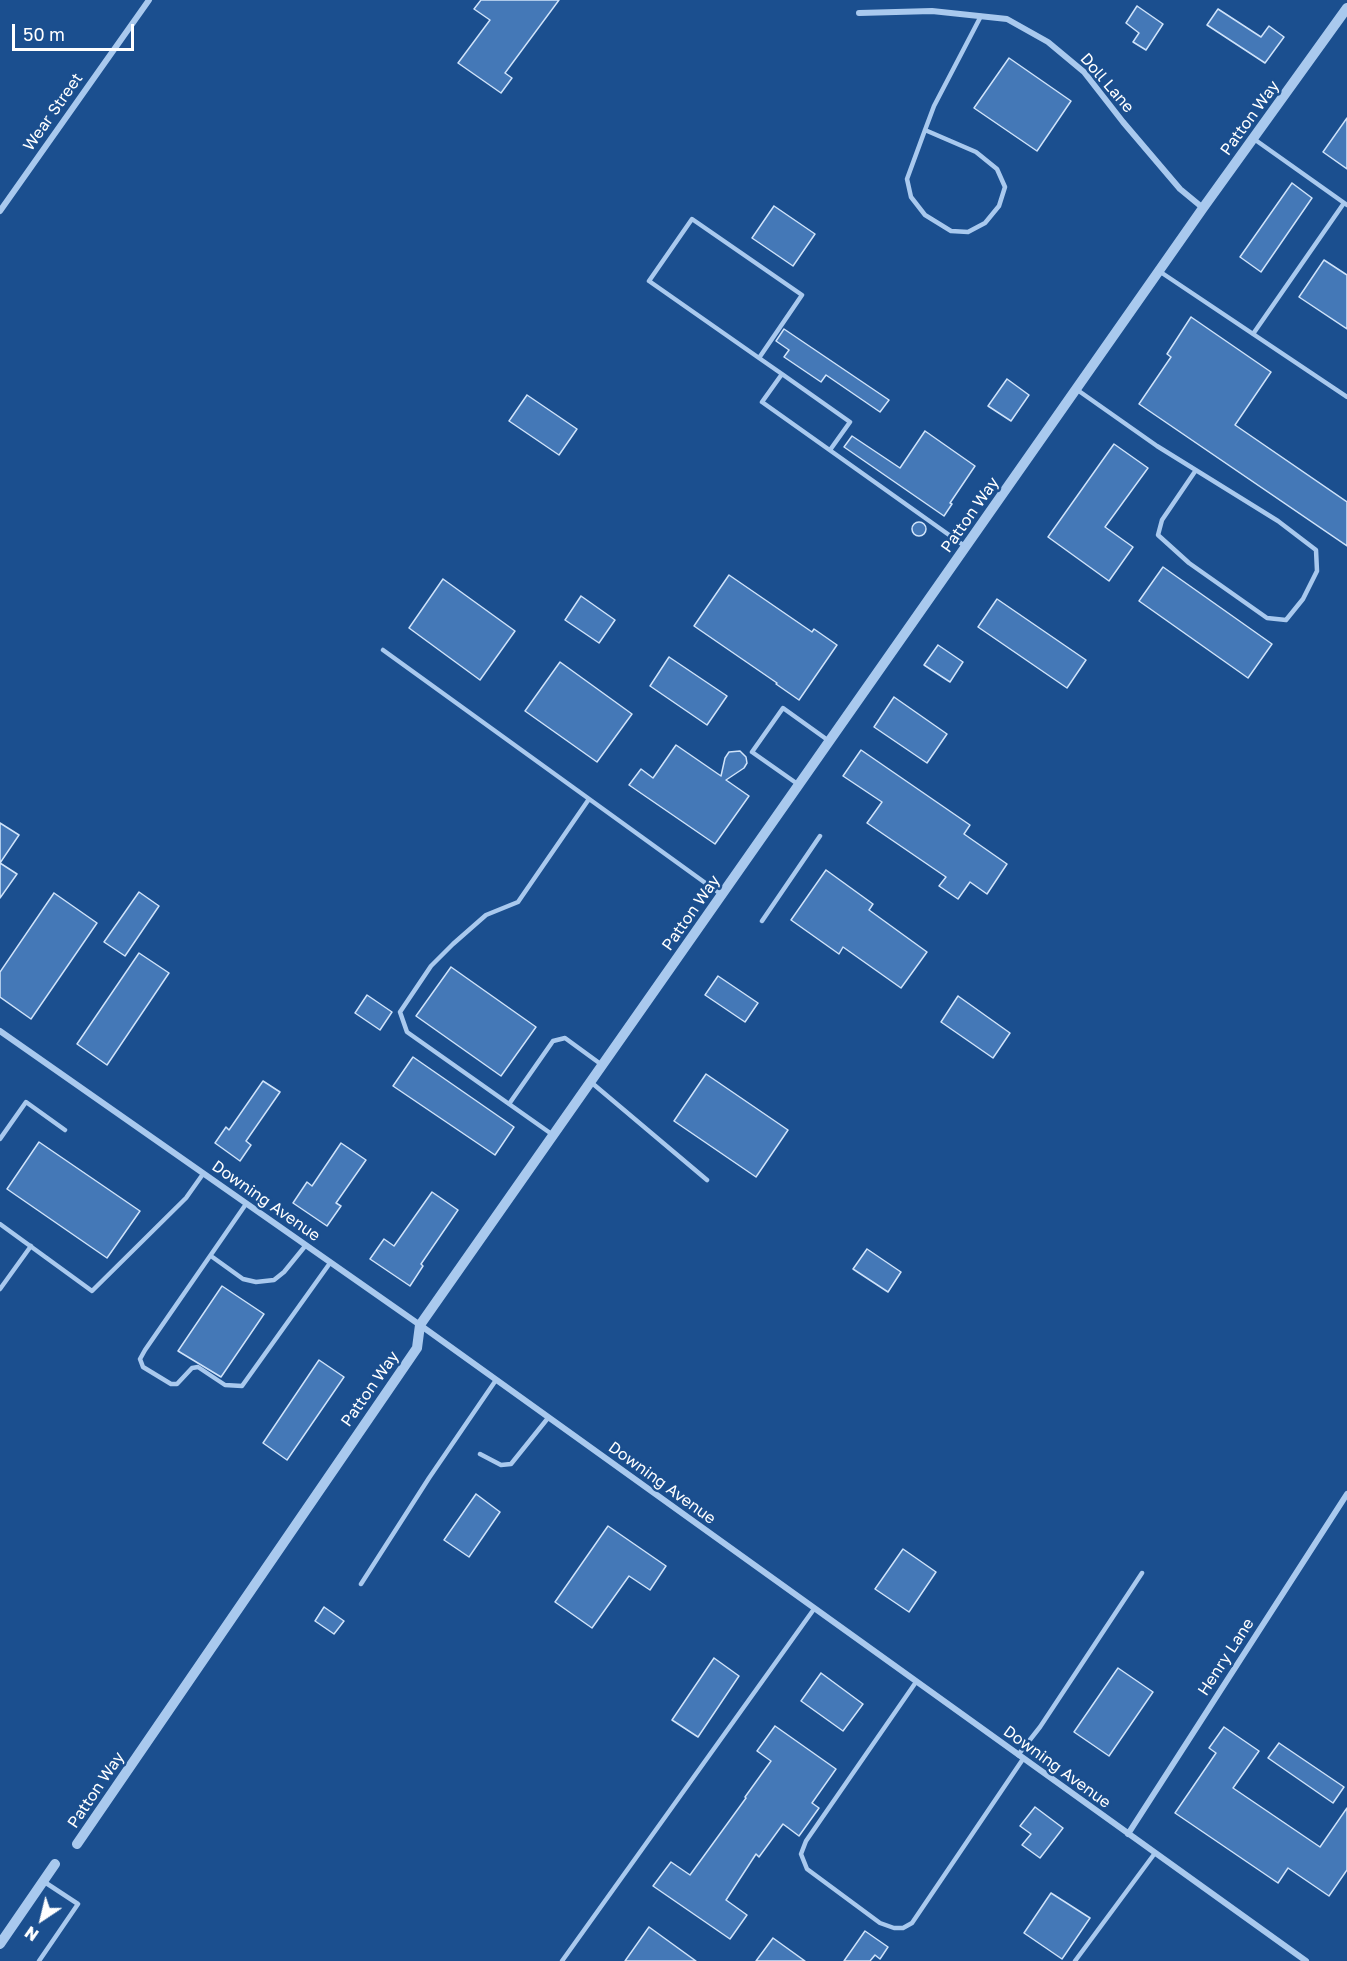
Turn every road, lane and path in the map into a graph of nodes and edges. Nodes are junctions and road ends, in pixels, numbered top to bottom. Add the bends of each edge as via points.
1 (148, 0) edge
2 (1347, 8) edge
3 (859, 12) dead end
4 (981, 16) junction
5 (925, 130) junction
6 (1253, 138) junction
7 (1346, 204) edge
8 (1203, 208) junction
9 (0, 211) edge
10 (1160, 271) junction
11 (1253, 334) junction
12 (759, 358) junction
13 (782, 374) junction
14 (1076, 390) junction
15 (1347, 397) edge
16 (830, 450) junction
17 (1196, 471) junction
18 (966, 547) junction
19 (383, 650) dead end
20 (829, 741) junction
21 (799, 785) junction
22 (589, 799) junction
23 (820, 836) dead end
24 (722, 895) junction
25 (762, 921) dead end
26 (0, 1031) edge
27 (603, 1065) junction
28 (591, 1082) junction
29 (509, 1104) junction
30 (65, 1130) dead end
31 (553, 1135) junction
32 (0, 1139) edge
33 (203, 1174) junction
34 (707, 1180) dead end
35 (246, 1204) junction
36 (0, 1224) edge
37 (306, 1245) junction
38 (31, 1246) junction
39 (211, 1256) junction
40 (330, 1263) junction
41 (0, 1289) edge
42 (420, 1325) junction
43 (496, 1380) junction
44 (548, 1418) junction
45 (480, 1454) dead end
46 (1347, 1494) edge
47 (1142, 1573) dead end
48 (361, 1584) dead end
49 (814, 1609) junction
50 (916, 1682) junction
51 (1020, 1757) junction
52 (1128, 1834) junction
53 (76, 1844) dead end
54 (1155, 1853) junction
55 (55, 1864) dead end
56 (43, 1881) junction
57 (0, 1944) edge
58 (39, 1961) edge
59 (562, 1961) edge
60 (1075, 1961) edge
61 (1306, 1961) edge

1 - 9 street, Wear Street
2 - 6 street, Patton Way
3 - 4 street, Doll Lane via 932,11
4 - 5 lane
4 - 8 street, Doll Lane via 1007,19 1048,42 1084,72 1180,189
5 - 5 lane via 907,179 911,198 925,215 951,231 968,232 985,223 999,206 1005,187 998,169 976,152
6 - 7 lane
6 - 8 street, Patton Way
7 - 11 lane
8 - 10 street, Patton Way
10 - 11 lane
10 - 14 street, Patton Way
11 - 15 lane
12 - 12 lane via 649,281 692,219 802,296
12 - 13 lane
13 - 16 lane via 762,402
13 - 16 lane via 850,422
14 - 17 lane
14 - 18 street, Patton Way
16 - 18 lane
17 - 17 lane via 1278,521 1316,550 1317,571 1303,599 1286,620 1268,618 1158,535 1162,520
18 - 20 street, Patton Way
19 - 22 lane
20 - 21 street, Patton Way
20 - 21 lane via 783,708 752,752
21 - 24 street, Patton Way
22 - 24 lane
22 - 29 lane via 518,902 486,915 453,944 431,966 400,1012 407,1032
23 - 25 lane
24 - 27 street, Patton Way
26 - 33 street, Downing Avenue
27 - 28 street, Patton Way
27 - 29 lane via 565,1038 553,1041
28 - 31 street, Patton Way
28 - 34 lane
29 - 31 lane
30 - 32 lane via 27,1102
31 - 42 street, Patton Way
33 - 35 street, Downing Avenue
33 - 38 lane via 186,1198 92,1291
35 - 37 street, Downing Avenue
35 - 39 lane
36 - 38 lane
37 - 39 lane via 279,1276 256,1282 243,1279
37 - 40 street, Downing Avenue
38 - 41 lane
39 - 40 lane via 140,1359 143,1367 171,1384 177,1384 198,1367 225,1385 242,1386
40 - 42 street, Downing Avenue
42 - 43 street, Downing Avenue
42 - 53 street, Patton Way via 417,1348
43 - 44 street, Downing Avenue
43 - 48 lane
44 - 45 lane via 511,1464 501,1465
44 - 49 street, Downing Avenue
46 - 52 street, Henry Lane
47 - 51 lane
49 - 50 street, Downing Avenue
49 - 59 lane
50 - 51 street, Downing Avenue
50 - 51 lane via 806,1841 801,1854 807,1869 880,1923 894,1929 912,1923
51 - 52 street, Downing Avenue
52 - 54 street, Downing Avenue
54 - 60 lane
54 - 61 street, Downing Avenue
55 - 56 street
56 - 57 street
56 - 58 lane via 78,1904

